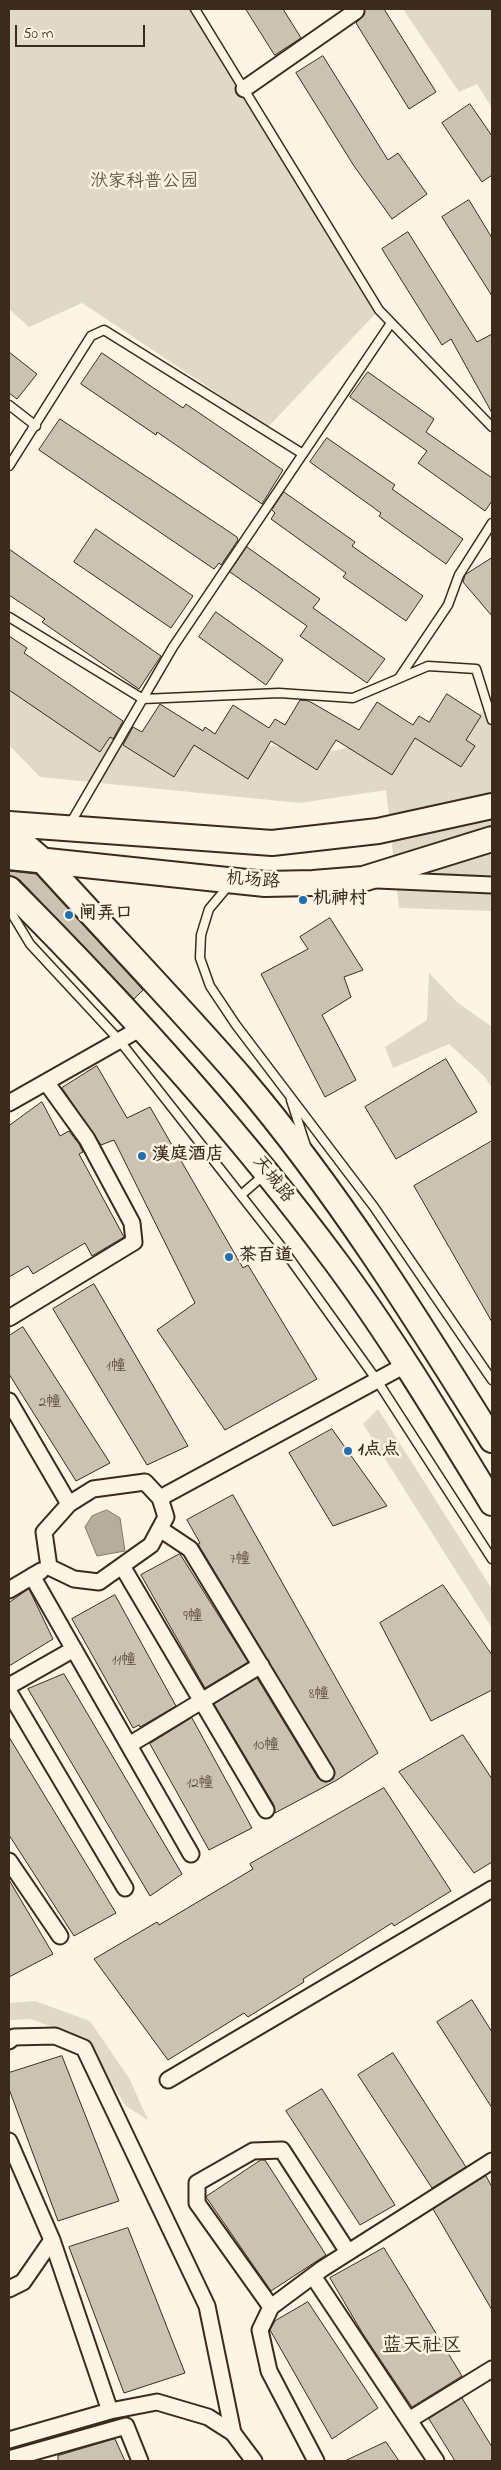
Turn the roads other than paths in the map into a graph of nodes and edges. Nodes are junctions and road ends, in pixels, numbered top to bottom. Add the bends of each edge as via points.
1 (195, 9) edge
2 (356, 11) dead end
3 (244, 89) junction
4 (391, 323) junction
5 (9, 406) edge
6 (36, 426) junction
7 (492, 427) edge
8 (303, 454) junction
9 (9, 466) edge
10 (492, 523) edge
11 (9, 617) edge
12 (399, 678) junction
13 (143, 699) junction
14 (492, 720) edge
15 (492, 806) edge
16 (9, 824) edge
17 (67, 828) junction
18 (9, 832) edge
19 (492, 840) edge
20 (9, 857) edge
21 (43, 861) junction
22 (363, 880) junction
23 (233, 881) junction
24 (492, 885) edge
25 (9, 888) edge
26 (9, 910) edge
27 (143, 1027) junction
28 (119, 1040) junction
29 (46, 1082) junction
30 (289, 1094) junction
31 (9, 1103) edge
32 (267, 1173) junction
33 (316, 1174) junction
34 (241, 1195) junction
35 (9, 1318) edge
36 (407, 1364) junction
37 (376, 1379) junction
38 (492, 1380) edge
39 (9, 1401) edge
40 (492, 1440) edge
41 (160, 1498) junction
42 (492, 1503) edge
43 (69, 1504) junction
44 (160, 1529) junction
45 (492, 1559) edge
46 (122, 1566) junction
47 (49, 1567) junction
48 (32, 1576) junction
49 (9, 1590) edge
50 (74, 1649) junction
51 (261, 1665) junction
52 (9, 1686) edge
53 (9, 1692) edge
54 (201, 1700) junction
55 (129, 1745) junction
56 (326, 1773) dead end
57 (266, 1810) dead end
58 (191, 1854) dead end
59 (9, 1861) edge
60 (125, 1888) dead end
61 (492, 1888) edge
62 (60, 1936) dead end
63 (9, 2041) edge
64 (168, 2080) dead end
65 (9, 2141) edge
66 (492, 2161) edge
67 (52, 2240) junction
68 (348, 2252) junction
69 (313, 2276) junction
70 (9, 2289) edge
71 (271, 2307) junction
72 (492, 2369) edge
73 (110, 2411) junction
74 (409, 2420) junction
75 (233, 2433) junction
76 (9, 2440) edge
77 (18, 2458) edge
78 (140, 2461) edge
79 (254, 2461) edge
80 (316, 2461) edge
81 (436, 2461) edge

1 - 3 lane
2 - 3 street
3 - 4 lane via 379,310
4 - 7 lane
4 - 8 lane
5 - 6 lane
6 - 8 lane via 91,336 104,330
6 - 9 lane
8 - 13 lane via 173,647
10 - 12 lane via 460,575 448,605
11 - 13 lane
12 - 13 lane via 353,698 279,693
12 - 14 lane via 428,666 476,669
13 - 17 lane
15 - 17 main road via 378,832 272,843
16 - 17 main road
18 - 21 main road
19 - 22 main road, 机场路
20 - 21 main road, 机场路
21 - 23 main road, 机场路
21 - 33 main road via 242,1080
22 - 23 main road, 机场路 via 265,884
22 - 24 street
23 - 30 lane via 209,909 201,935 200,958 210,986 236,1026
25 - 27 main road, 天城路
26 - 28 lane via 30,944
27 - 28 street
27 - 32 main road, 天城路
28 - 29 street
28 - 34 lane
29 - 31 street
29 - 35 street via 91,1148 132,1223 134,1242
30 - 33 lane
30 - 38 lane via 374,1207
32 - 34 lane
32 - 36 main road, 天城路 via 336,1262
33 - 40 main road via 426,1333
34 - 37 lane
36 - 37 street
36 - 42 main road, 天城路
37 - 41 street
37 - 45 lane
39 - 43 street
41 - 43 street via 145,1482 93,1489
41 - 44 street via 166,1517
43 - 47 street via 44,1532
44 - 46 street via 151,1546
44 - 51 street via 190,1548
46 - 47 street via 100,1582 74,1579
46 - 54 street
47 - 48 street
48 - 49 street
48 - 50 street
50 - 52 street
50 - 55 street
51 - 54 street
51 - 56 street
53 - 60 street
54 - 55 street
54 - 57 street
55 - 58 street
59 - 62 street
61 - 64 street
63 - 75 street via 14,2037 55,2036 84,2048 207,2306
65 - 67 street
66 - 68 street
67 - 70 street via 23,2282
67 - 73 street
68 - 69 street
68 - 71 street via 282,2150 253,2151 197,2182 197,2203
69 - 71 street
69 - 74 street
71 - 80 street via 260,2330 269,2371
72 - 74 street
73 - 75 street via 157,2402 208,2417
73 - 76 street
74 - 81 street
75 - 79 street
77 - 78 street via 126,2426

